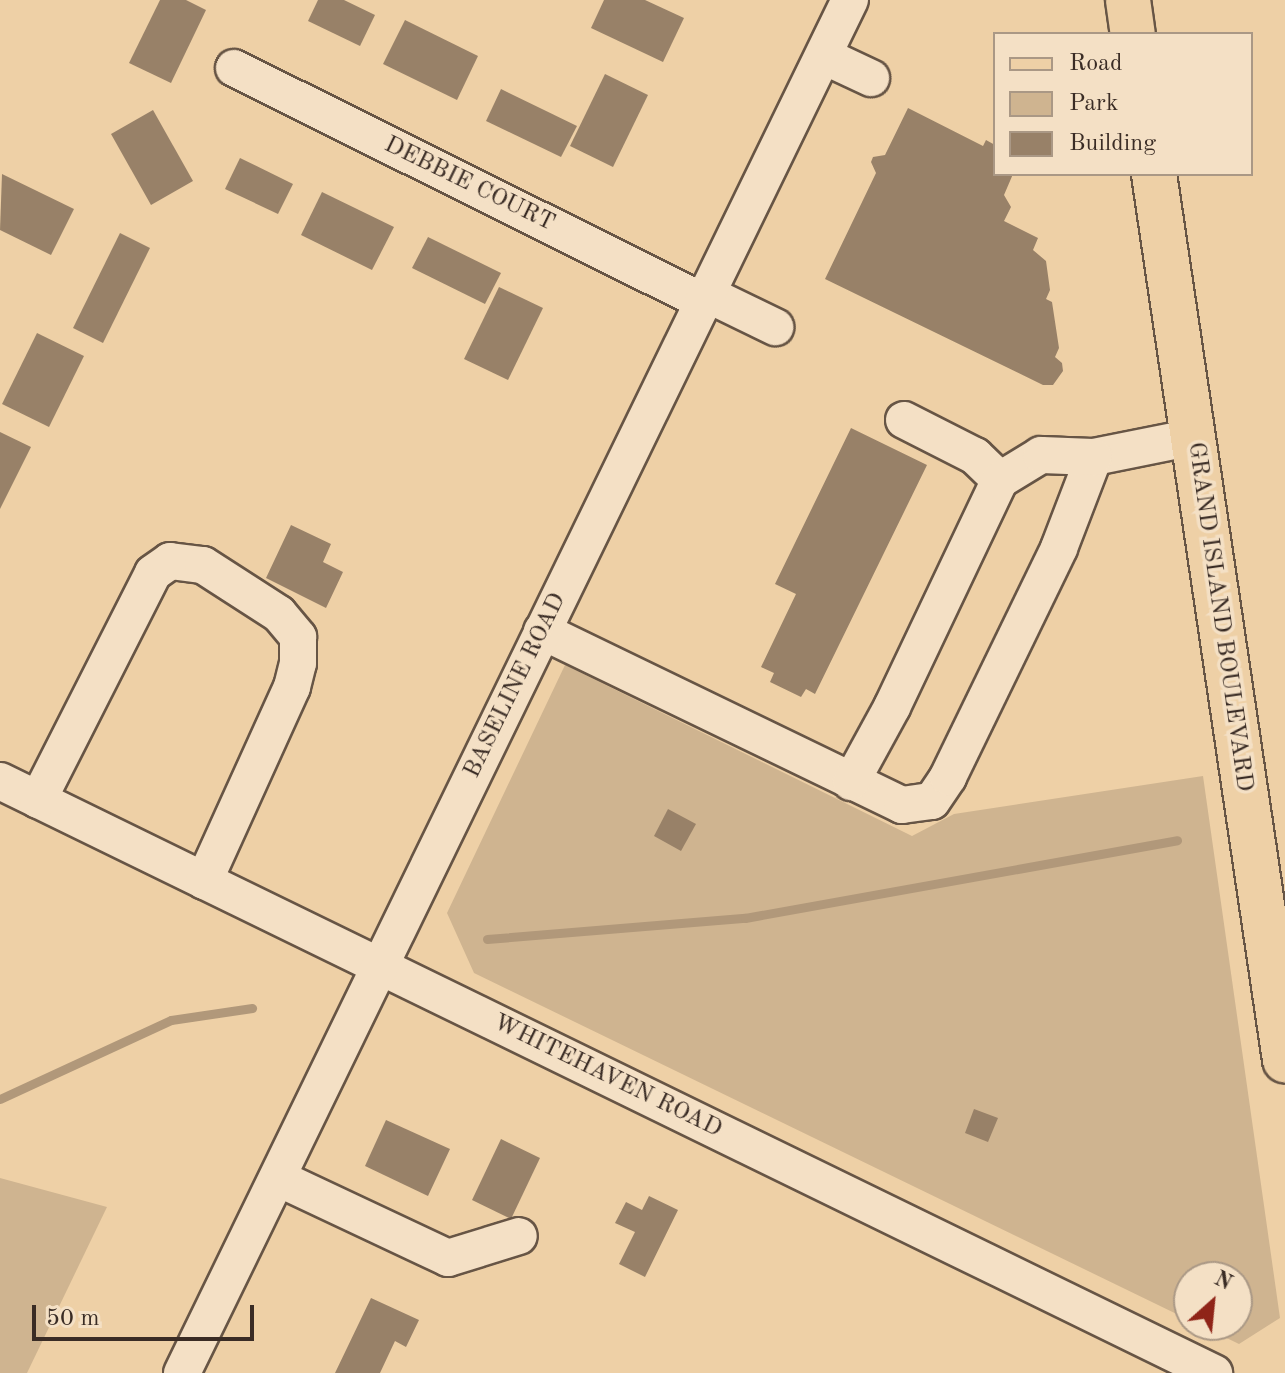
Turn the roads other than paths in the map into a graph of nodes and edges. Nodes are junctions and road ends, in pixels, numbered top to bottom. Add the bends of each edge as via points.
1 (1128, 0) edge
2 (838, 4) edge
3 (1133, 32) edge
4 (824, 56) junction
5 (234, 68) dead end
6 (871, 78) dead end
7 (1154, 176) edge
8 (706, 298) junction
9 (775, 327) dead end
10 (904, 420) dead end
11 (1193, 437) junction
12 (1094, 457) junction
13 (1000, 480) junction
14 (542, 631) junction
15 (0, 781) edge
16 (851, 782) junction
17 (38, 800) junction
18 (204, 881) junction
19 (380, 967) junction
20 (1285, 1060) edge
21 (278, 1178) junction
22 (519, 1236) dead end
23 (182, 1373) edge
24 (1214, 1373) edge

1 - 3 main road
2 - 4 street, BASELINE ROAD
4 - 6 street
4 - 8 street, BASELINE ROAD
5 - 8 street, DEBBIE COURT
7 - 11 main road, GRAND ISLAND BOULEVARD
8 - 9 street, DEBBIE COURT
8 - 14 street, BASELINE ROAD
10 - 13 street via 975,456
11 - 12 street
11 - 20 main road, GRAND ISLAND BOULEVARD
12 - 13 street via 1041,455
12 - 16 street via 1059,548 932,801 902,805
13 - 16 street
14 - 16 street
14 - 19 street, BASELINE ROAD
15 - 17 street, WHITEHAVEN ROAD
17 - 18 street, WHITEHAVEN ROAD
17 - 18 street via 153,573 170,561 203,565 279,614 298,637 292,687
18 - 19 street, WHITEHAVEN ROAD
19 - 21 street, BASELINE ROAD
19 - 24 street, WHITEHAVEN ROAD
21 - 22 street via 448,1258
21 - 23 street, BASELINE ROAD

